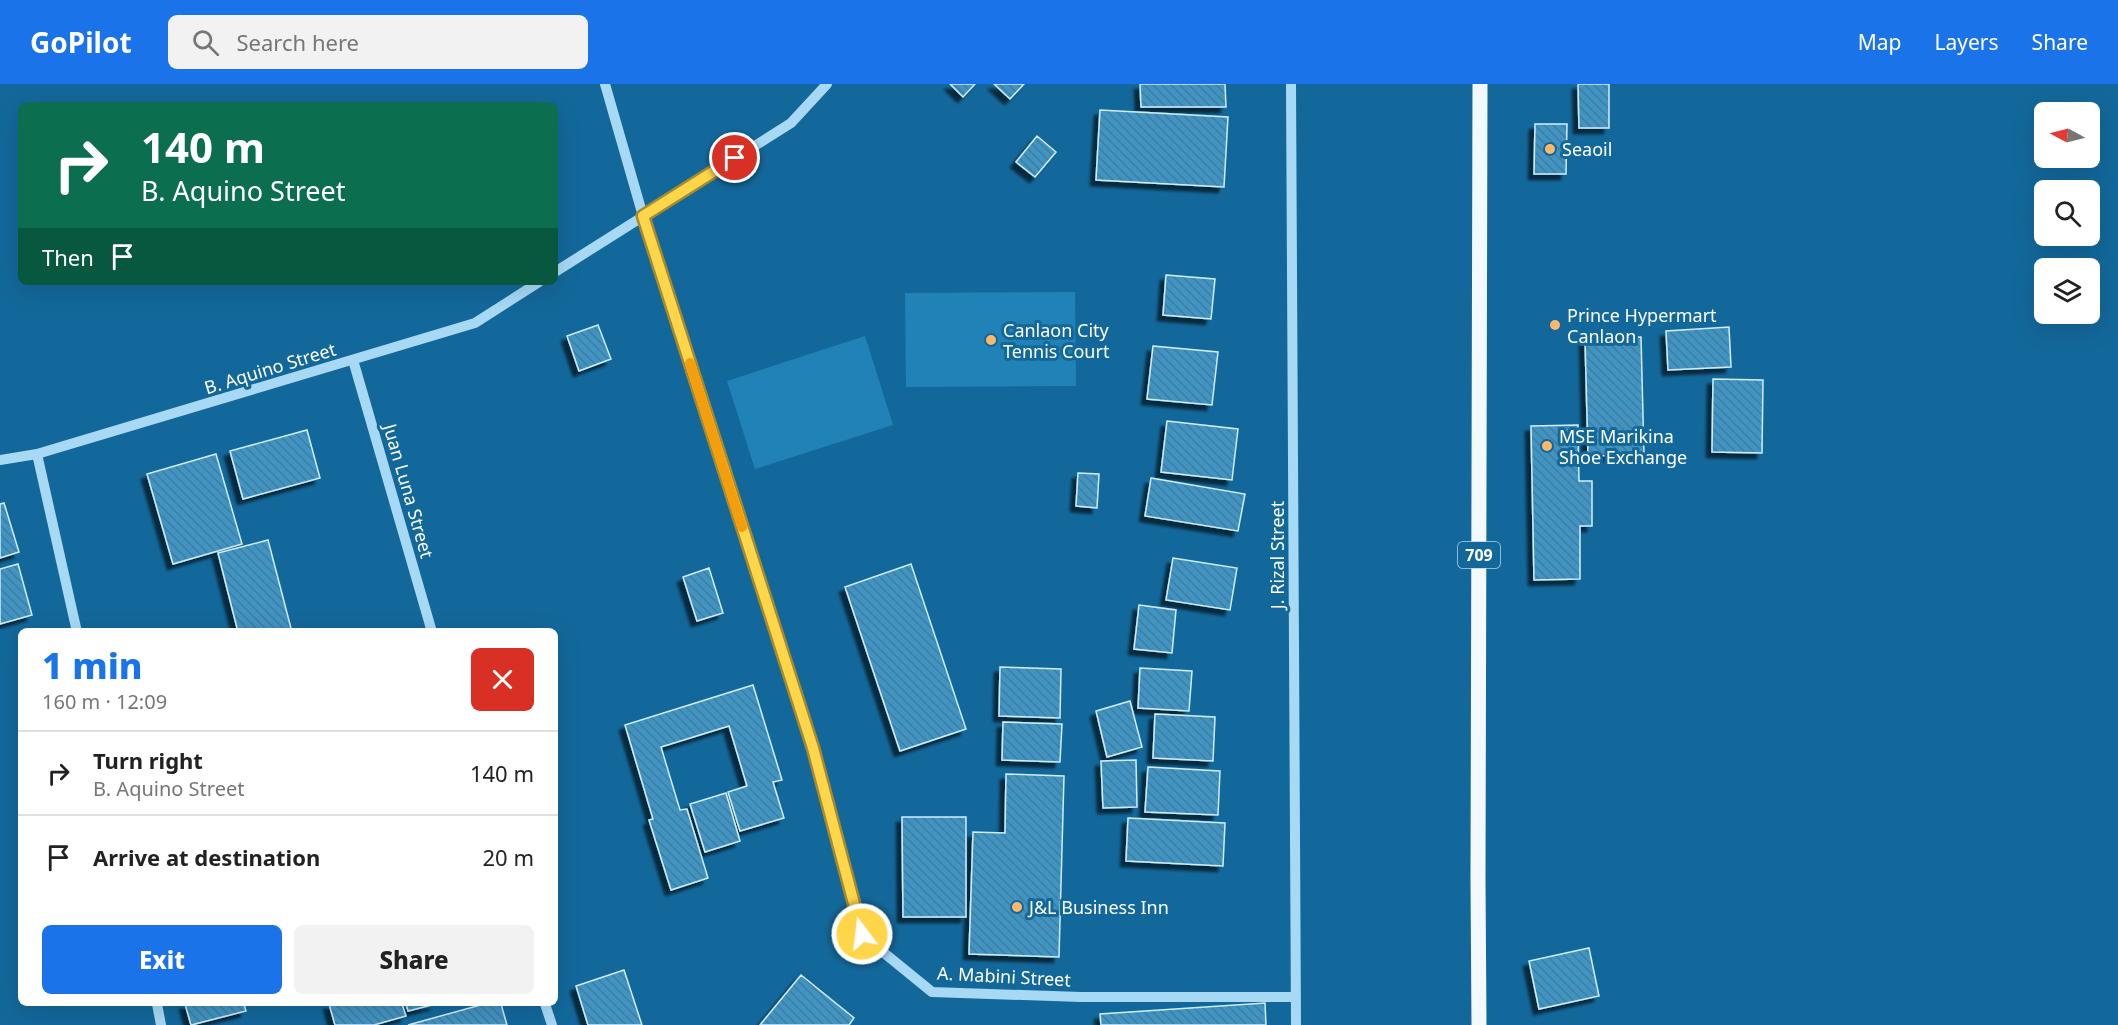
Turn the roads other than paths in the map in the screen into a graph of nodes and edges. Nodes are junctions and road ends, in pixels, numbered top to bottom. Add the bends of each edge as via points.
1 (604, 84) edge
2 (827, 84) edge
3 (1291, 84) edge
4 (1480, 84) edge
5 (643, 216) junction
6 (558, 270) edge
7 (534, 285) edge
8 (353, 360) junction
9 (37, 454) junction
10 (0, 460) edge
11 (76, 628) edge
12 (431, 628) edge
13 (1296, 997) junction
14 (157, 1006) edge
15 (546, 1006) edge
16 (161, 1025) edge
17 (552, 1025) edge
18 (1296, 1025) edge
19 (1479, 1025) edge

1 - 5 street, A. Mabini Street
2 - 5 street via 791,123
3 - 13 street, J. Rizal Street
4 - 19 main road, 709
5 - 6 street
5 - 13 street, A. Mabini Street via 813,748 862,934 932,992
7 - 8 street, B. Aquino Street via 475,323
8 - 9 street, B. Aquino Street
8 - 12 street, Juan Luna Street
9 - 10 street, B. Aquino Street
9 - 11 street
13 - 18 street, J. Rizal Street
14 - 16 street
15 - 17 street

